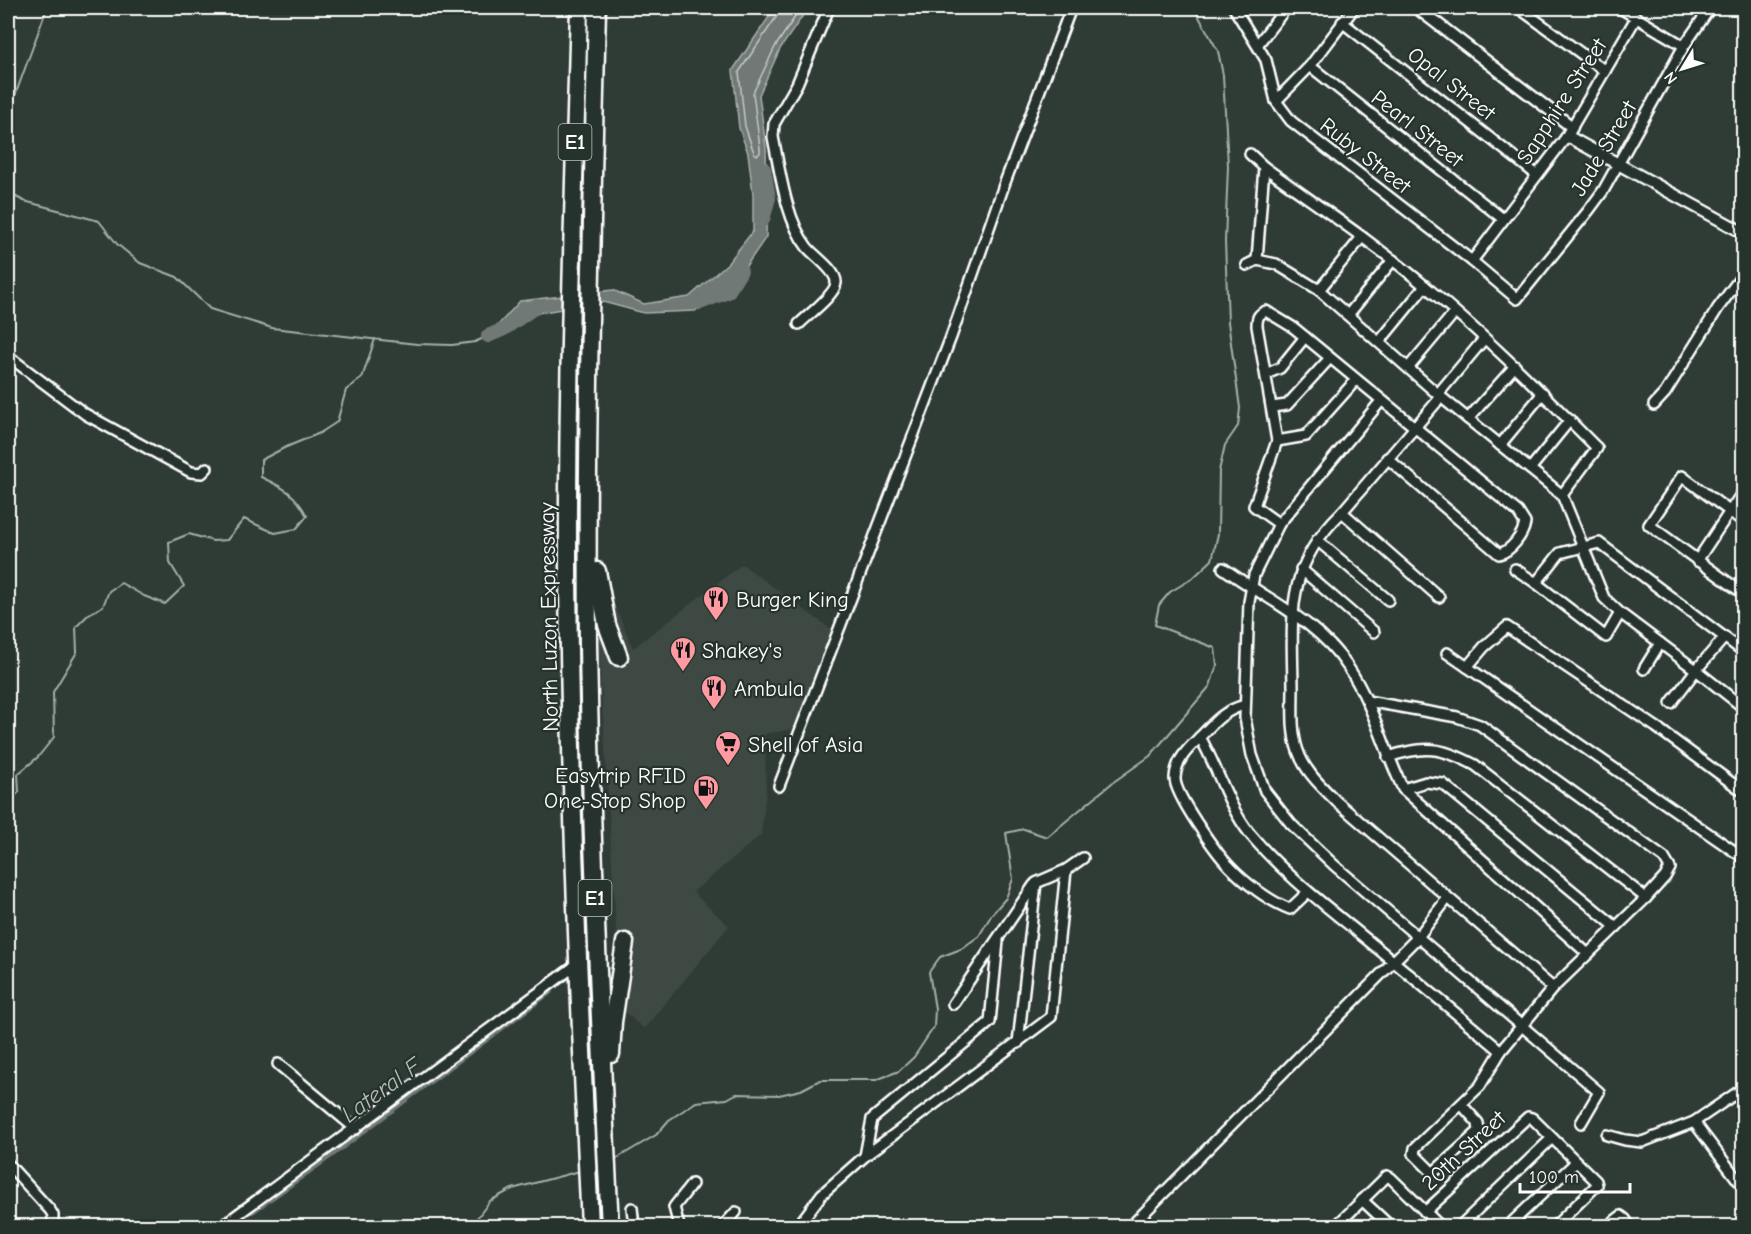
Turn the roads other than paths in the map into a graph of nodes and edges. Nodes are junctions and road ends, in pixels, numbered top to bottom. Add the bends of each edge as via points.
1 (579, 8) edge
2 (597, 8) edge
3 (829, 8) edge
4 (1071, 8) edge
5 (1234, 8) edge
6 (1286, 8) edge
7 (1354, 8) edge
8 (1417, 8) edge
9 (1519, 8) edge
10 (1620, 8) edge
11 (1710, 8) edge
12 (1636, 18) junction
13 (1342, 22) junction
14 (1258, 44) junction
15 (1684, 46) junction
16 (1310, 66) junction
17 (1605, 71) junction
18 (1276, 101) junction
19 (1570, 131) junction
20 (1250, 154) dead end
21 (1618, 163) junction
22 (1263, 168) junction
23 (1537, 175) junction
24 (1503, 219) junction
25 (1743, 233) edge
26 (1362, 237) junction
27 (1257, 260) junction
28 (1393, 260) junction
29 (1472, 261) junction
30 (1247, 265) dead end
31 (1743, 273) edge
32 (1425, 286) junction
33 (1319, 290) junction
34 (1517, 300) joint
35 (1455, 312) junction
36 (1348, 315) junction
37 (799, 324) dead end
38 (1305, 337) junction
39 (1484, 339) junction
40 (1380, 341) junction
41 (8, 356) edge
42 (1330, 358) junction
43 (1515, 366) junction
44 (1408, 367) junction
45 (1266, 374) junction
46 (1356, 380) junction
47 (1543, 393) junction
48 (1440, 395) junction
49 (1381, 401) junction
50 (1654, 405) dead end
51 (1272, 407) junction
52 (1468, 419) junction
53 (1570, 420) junction
54 (1415, 428) junction
55 (589, 433) junction
56 (1277, 441) junction
57 (1500, 445) junction
58 (1387, 458) junction
59 (207, 468) dead end
60 (1530, 469) junction
61 (1743, 490) edge
62 (1562, 495) junction
63 (1729, 511) junction
64 (1341, 512) junction
65 (1743, 522) edge
66 (1278, 524) junction
67 (1317, 540) junction
68 (1584, 546) junction
69 (1697, 561) junction
70 (1222, 568) dead end
71 (1301, 569) junction
72 (1515, 569) dead end
73 (1536, 583) junction
74 (1252, 589) junction
75 (1743, 594) edge
76 (1439, 597) dead end
77 (1388, 600) dead end
78 (1292, 611) junction
79 (1620, 613) junction
80 (1374, 632) dead end
81 (1725, 637) junction
82 (1660, 642) junction
83 (1743, 652) edge
84 (1447, 653) dead end
85 (619, 657) dead end
86 (1467, 667) junction
87 (1644, 669) dead end
88 (1696, 669) junction
89 (1367, 701) junction
90 (1671, 703) dead end
91 (1245, 705) junction
92 (1743, 708) edge
93 (1200, 737) junction
94 (1388, 757) junction
95 (779, 786) dead end
96 (1403, 789) junction
97 (1743, 792) edge
98 (1083, 858) dead end
99 (1743, 858) edge
100 (1066, 870) junction
101 (1036, 883) junction
102 (1308, 892) junction
103 (1646, 898) junction
104 (1447, 899) junction
105 (1616, 927) junction
106 (1418, 936) junction
107 (998, 941) junction
108 (625, 942) dead end
109 (1588, 954) junction
110 (1394, 962) junction
111 (579, 963) junction
112 (1553, 988) junction
113 (953, 1004) dead end
114 (1522, 1025) junction
115 (1018, 1042) junction
116 (1501, 1051) junction
117 (278, 1064) dead end
118 (1743, 1088) edge
119 (1461, 1104) junction
120 (1694, 1122) junction
121 (1581, 1123) dead end
122 (356, 1129) junction
123 (1607, 1135) dead end
124 (1552, 1138) junction
125 (606, 1149) junction
126 (865, 1156) junction
127 (1576, 1162) junction
128 (8, 1164) edge
129 (692, 1184) dead end
130 (1743, 1188) edge
131 (1362, 1200) junction
132 (632, 1209) dead end
133 (736, 1212) dead end
134 (1425, 1212) junction
135 (8, 1222) edge
136 (13, 1227) edge
137 (53, 1227) edge
138 (222, 1227) edge
139 (590, 1227) edge
140 (610, 1227) edge
141 (634, 1227) edge
142 (679, 1227) edge
143 (723, 1227) edge
144 (798, 1227) edge
145 (1131, 1227) edge
146 (1336, 1227) edge
147 (1390, 1227) edge
148 (1440, 1227) edge
149 (1460, 1227) edge
150 (1508, 1227) edge
151 (1555, 1227) edge
152 (1608, 1227) edge
153 (1630, 1227) edge

1 - 111 highway, North Luzon Expressway / E1 via 570,327 569,650
2 - 55 highway, North Luzon Expressway / E1
3 - 37 street via 797,84 774,124 773,137 790,217 807,247 833,273 836,282 832,292
4 - 95 street via 951,337
5 - 14 street, Ruby Street
6 - 14 street
7 - 13 street
8 - 19 street
9 - 17 street
10 - 12 street
11 - 15 street, Jade Street
12 - 15 street
12 - 17 street, Sapphire Street
13 - 16 street
13 - 23 street, Opal Street
14 - 18 street, Ruby Street
15 - 21 street, Jade Street
16 - 18 street
16 - 24 street, Pearl Street
17 - 19 street, Sapphire Street
18 - 29 street, Ruby Street via 1291,122
19 - 21 street
19 - 23 street, Sapphire Street
20 - 22 street
21 - 25 street
21 - 34 street, Jade Street via 1589,210
22 - 26 street
22 - 27 street
23 - 24 street, Sapphire Street
24 - 29 street, Sapphire Street
26 - 28 street
26 - 33 street
27 - 30 street
27 - 33 street via 1276,264
28 - 32 street
28 - 36 street
29 - 34 street, Ruby Street
31 - 50 street
32 - 35 street
32 - 40 street
33 - 36 street
35 - 39 street
35 - 44 street
36 - 40 street
38 - 42 street
38 - 45 street via 1280,368
38 - 45 street via 1266,311 1261,313 1257,326
39 - 43 street
39 - 48 street
40 - 44 street
41 - 59 street via 95,419 191,472 202,473
42 - 46 street
42 - 51 street via 1287,405
43 - 47 street
43 - 52 street
44 - 48 street
45 - 51 street
46 - 49 street
46 - 56 street via 1306,436
47 - 53 street
47 - 57 street
48 - 52 street
48 - 54 street
49 - 54 street
49 - 66 street
51 - 56 street
52 - 57 street
53 - 60 street
53 - 62 street via 1597,448
54 - 58 street
54 - 58 street via 1518,512 1525,523 1524,530 1507,551 1499,554
55 - 85 highway via 596,564 607,625
55 - 125 highway, North Luzon Expressway / E1 via 589,678
56 - 66 street via 1254,506
57 - 60 street
58 - 64 street
60 - 62 street
61 - 63 street
62 - 68 street
63 - 65 street
63 - 69 street
63 - 69 street via 1682,476 1649,525
64 - 67 street
64 - 76 street
66 - 74 street via 1254,575
67 - 71 street
67 - 77 street
68 - 73 street via 1560,553
68 - 79 street via 1604,598
68 - 81 street via 1599,543
69 - 75 street
70 - 74 street
71 - 78 street
71 - 80 street
72 - 73 street
73 - 79 street via 1606,637
74 - 78 street
74 - 91 street
78 - 89 street via 1348,666
78 - 104 street via 1293,718 1297,749 1304,763 1337,802
79 - 82 street
81 - 83 street
81 - 88 street
82 - 87 street
82 - 88 street
84 - 86 street
86 - 97 street via 1507,627 1656,727
86 - 99 street
88 - 90 street
88 - 92 street
89 - 94 street
89 - 103 street via 1457,717 1490,731 1664,858 1670,868
91 - 93 street via 1220,715
91 - 106 street via 1252,755 1265,791 1276,807 1334,865
93 - 102 street via 1248,832
93 - 102 street via 1179,760 1174,780 1214,846 1241,877 1287,908 1293,908
94 - 96 street
94 - 103 street via 1432,748 1475,765
96 - 105 street via 1426,782 1443,784
96 - 109 street
98 - 100 street
100 - 101 street
100 - 115 street via 1051,1017
101 - 107 street
101 - 115 street
102 - 110 street
103 - 105 street
104 - 106 street
104 - 112 street
105 - 109 street
106 - 110 street
106 - 114 street
107 - 113 street
107 - 126 street via 990,1022 872,1119
108 - 125 highway via 613,1022
109 - 112 street
110 - 116 street
110 - 145 street
111 - 122 street
111 - 139 highway, North Luzon Expressway / E1
112 - 114 street
114 - 116 street
114 - 121 street via 1599,1092
115 - 126 street
116 - 119 street via 1480,1086
117 - 122 street
118 - 120 street
119 - 119 street via 1413,1151 1429,1172 1433,1173 1479,1131 1478,1123
120 - 123 street via 1642,1142
120 - 130 street
122 - 138 street
124 - 127 street
124 - 134 street, 20th Street via 1528,1117
124 - 149 street
125 - 140 highway, North Luzon Expressway / E1
126 - 144 street via 822,1194
127 - 150 street
127 - 151 street via 1597,1185
128 - 137 street via 50,1210
129 - 142 street via 674,1207
131 - 134 street via 1387,1176
131 - 146 street
131 - 147 street
132 - 141 street
133 - 143 street
134 - 148 street
135 - 136 street
152 - 153 street via 1621,1216

